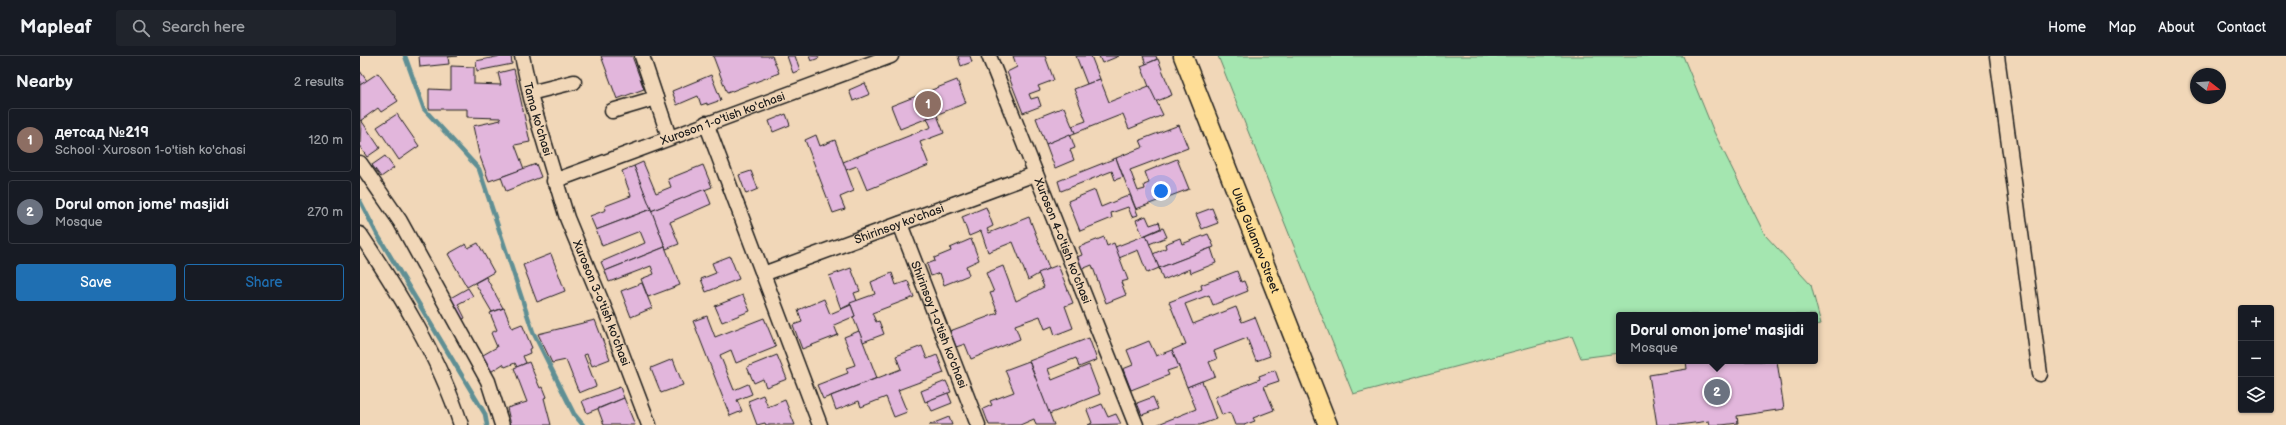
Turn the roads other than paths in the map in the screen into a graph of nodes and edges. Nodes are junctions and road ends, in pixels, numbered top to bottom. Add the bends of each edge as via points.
1 (522, 56) edge
2 (642, 56) edge
3 (891, 56) edge
4 (989, 56) edge
5 (1183, 56) edge
6 (1192, 56) edge
7 (1997, 56) edge
8 (574, 82) dead end
9 (530, 93) junction
10 (656, 98) junction
11 (612, 111) dead end
12 (706, 123) junction
13 (669, 137) junction
14 (360, 163) edge
15 (1035, 174) junction
16 (554, 181) junction
17 (900, 224) junction
18 (360, 234) edge
19 (763, 274) junction
20 (2040, 374) dead end
21 (462, 425) edge
22 (502, 425) edge
23 (649, 425) edge
24 (820, 425) edge
25 (978, 425) edge
26 (1136, 425) edge
27 (1328, 425) edge
28 (1335, 425) edge

1 - 9 street, Tama ko'chasi
2 - 10 street
3 - 12 street, Хuroson 1-o'tish ko'chasi
4 - 15 street, Xuroson 4-o'tish ko'chasi
5 - 27 main road, Ulug Gulamov Street
6 - 28 main road, Ulug Gulamov Street
7 - 20 street
8 - 9 street
9 - 16 street, Tama ko'chasi
10 - 11 street
10 - 13 street
12 - 13 street, Хuroson 1-o'tish ko'chasi
12 - 19 street
13 - 16 street, Хuroson 1-o'tish ko'chasi
14 - 22 street via 400,221 488,381
15 - 17 street, Shirinsoy ko'chasi
15 - 26 street, Xuroson 4-o'tish ko'chasi
16 - 23 street, Xuroson 3-o'tish ko'chasi
17 - 19 street, Shirinsoy ko'chasi
17 - 25 street, Shirinsoy 1-o'tish ko'chasi
18 - 21 street via 406,306 450,391
19 - 24 street

